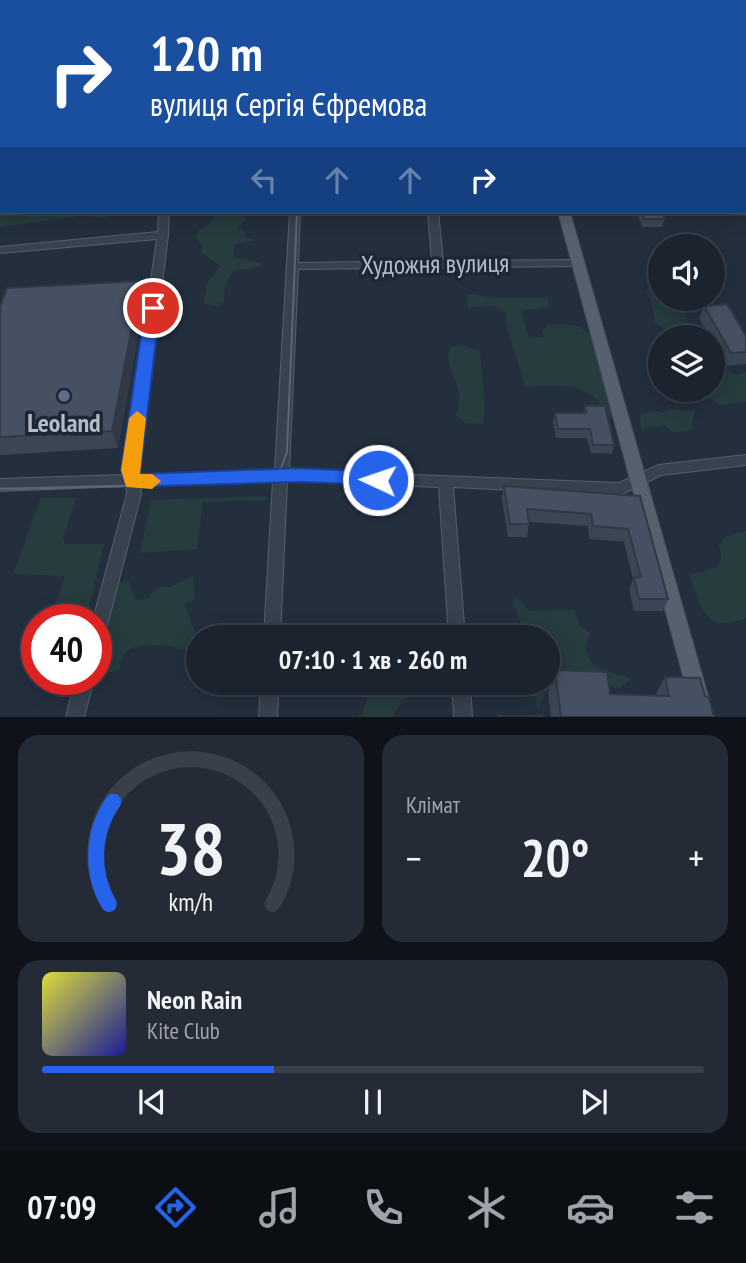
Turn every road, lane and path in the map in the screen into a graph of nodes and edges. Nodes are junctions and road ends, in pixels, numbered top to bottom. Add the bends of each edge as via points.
1 (163, 214) edge
2 (295, 214) edge
3 (433, 214) edge
4 (565, 214) edge
5 (163, 235) junction
6 (0, 250) edge
7 (578, 263) junction
8 (438, 264) junction
9 (292, 266) junction
10 (746, 460) edge
11 (280, 475) junction
12 (639, 479) junction
13 (132, 482) junction
14 (446, 482) junction
15 (0, 485) edge
16 (105, 604) edge
17 (273, 625) edge
18 (456, 625) edge
19 (81, 695) edge
20 (269, 695) edge
21 (462, 695) edge
22 (75, 717) edge
23 (268, 717) edge
24 (463, 717) edge
25 (704, 717) edge

1 - 5 street
2 - 9 street
3 - 8 street
4 - 7 main road
5 - 6 street
5 - 13 street
7 - 8 street, Художня вулиця
7 - 12 main road
8 - 9 street, Художня вулиця
9 - 11 street
10 - 12 street via 659,470
11 - 13 street
11 - 14 street
11 - 17 street
12 - 14 street via 620,489
12 - 25 main road
13 - 15 street
13 - 16 street via 134,494
14 - 18 street
19 - 22 street
20 - 23 street
21 - 24 street

